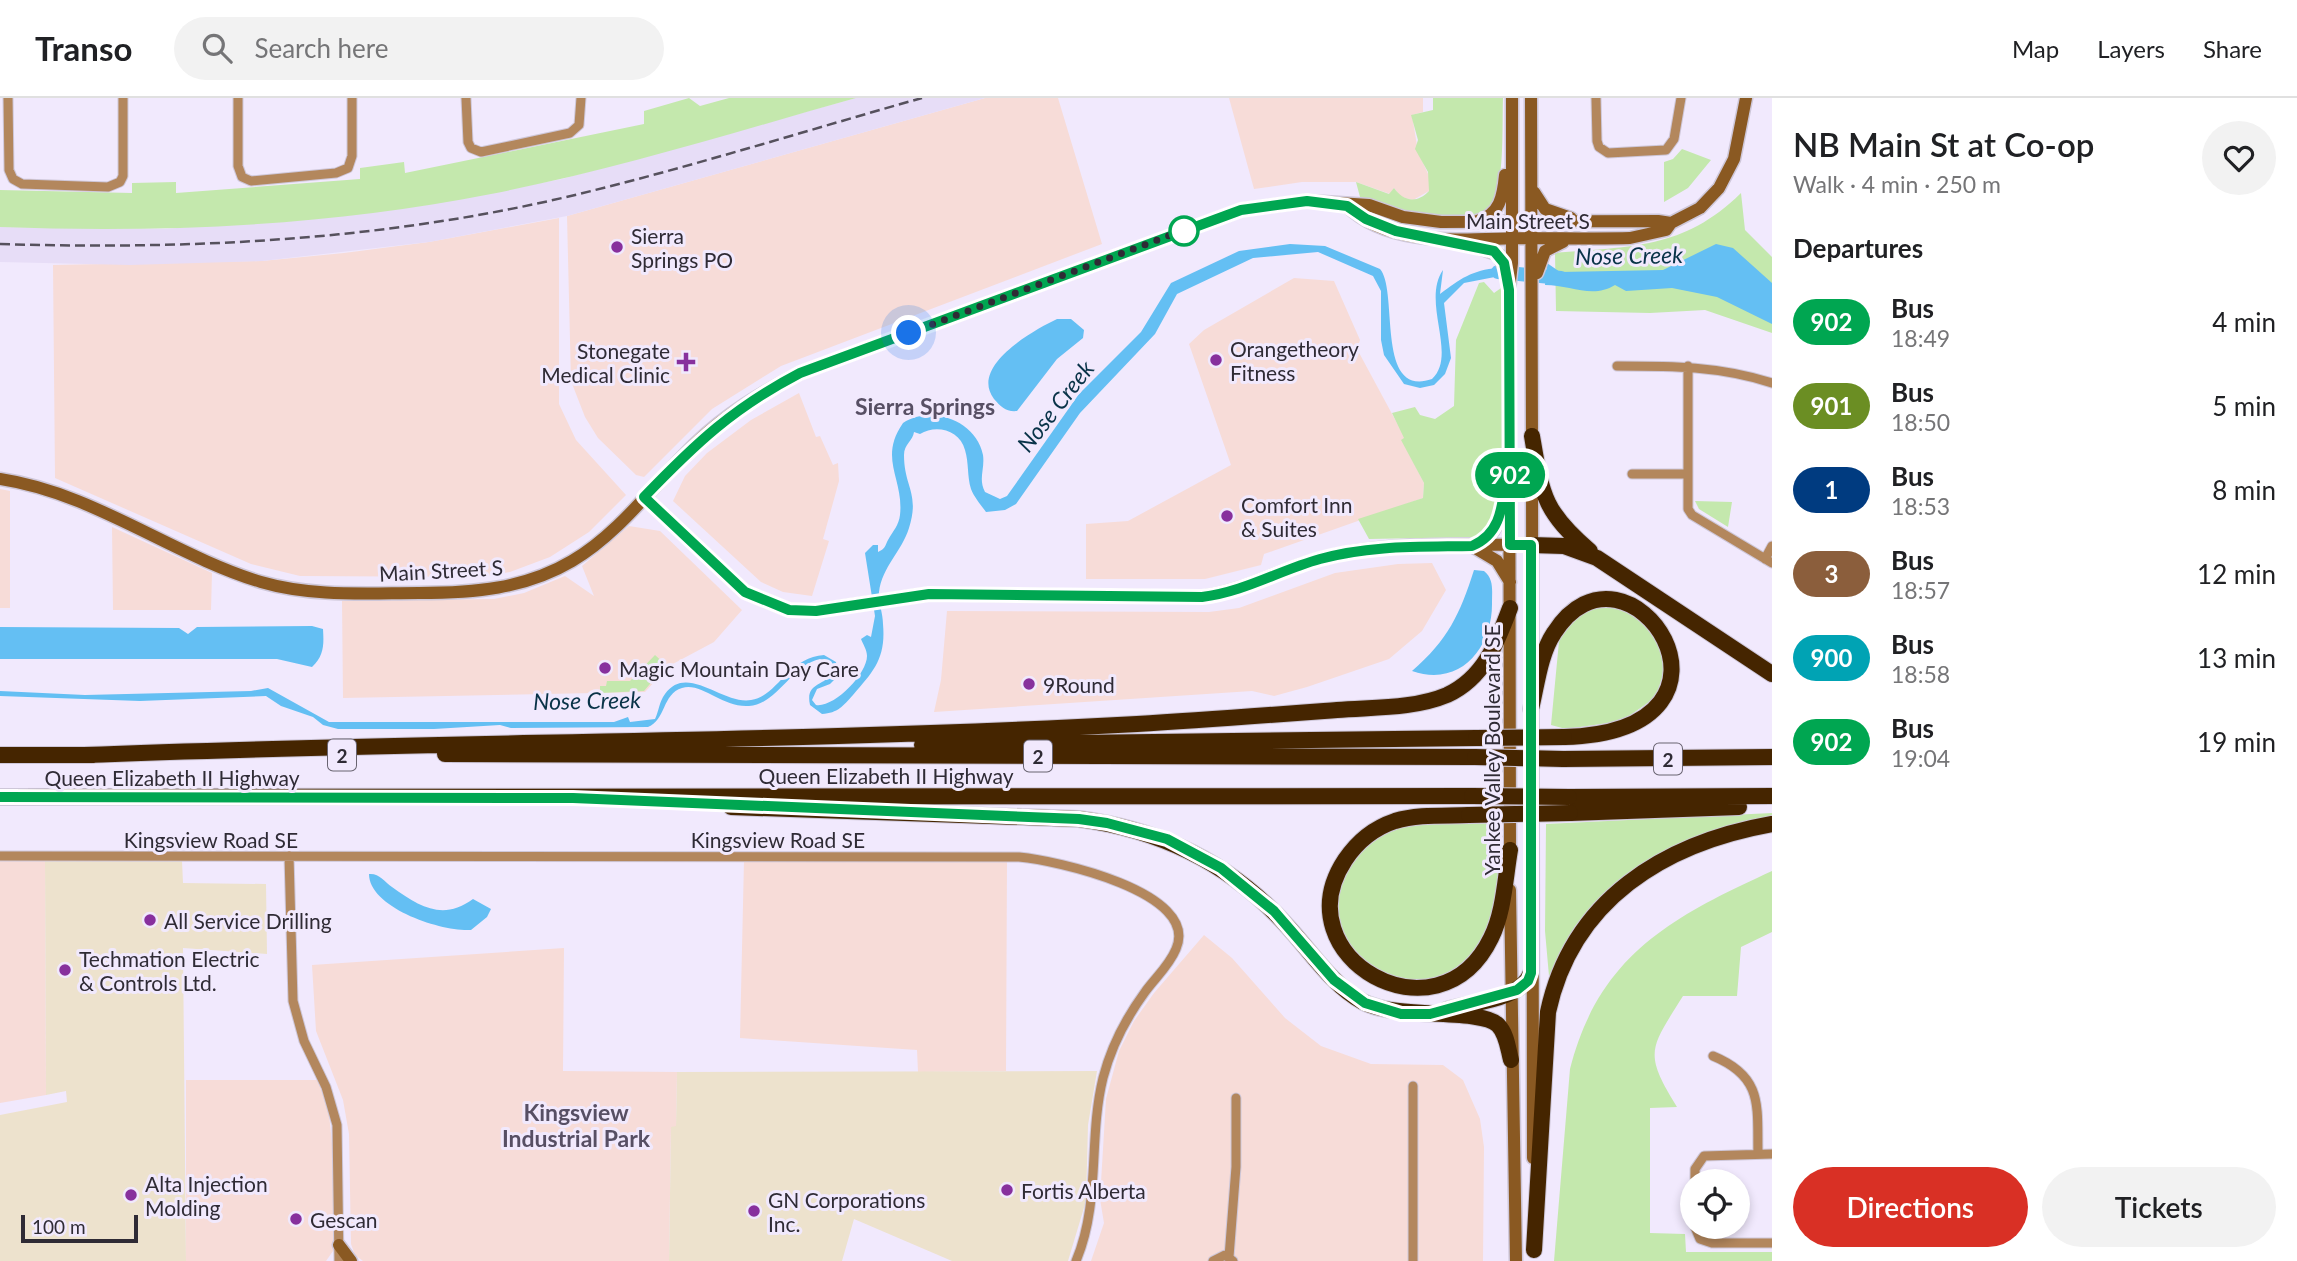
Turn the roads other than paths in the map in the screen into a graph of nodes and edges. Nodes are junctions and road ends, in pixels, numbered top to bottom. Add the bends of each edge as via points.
1 (8, 98) edge
2 (123, 98) edge
3 (237, 98) edge
4 (352, 98) edge
5 (467, 98) edge
6 (581, 98) edge
7 (1511, 98) edge
8 (1531, 98) edge
9 (1596, 98) edge
10 (1681, 98) edge
11 (1746, 98) edge
12 (1532, 185) junction
13 (1347, 206) junction
14 (1512, 223) junction
15 (1532, 223) junction
16 (1617, 223) junction
17 (1671, 223) junction
18 (1462, 224) junction
19 (1512, 238) junction
20 (1532, 238) junction
21 (1444, 239) junction
22 (1576, 239) junction
23 (1509, 290) junction
24 (1532, 290) junction
25 (1617, 366) dead end
26 (1688, 366) junction
27 (1772, 383) edge
28 (1532, 436) junction
29 (1510, 453) junction
30 (1632, 474) dead end
31 (1688, 474) junction
32 (0, 479) edge
33 (644, 497) junction
34 (1510, 545) junction
35 (1531, 545) junction
36 (1472, 546) junction
37 (1772, 546) edge
38 (1597, 558) junction
39 (1769, 561) edge
40 (1510, 582) junction
41 (1510, 608) junction
42 (1772, 674) edge
43 (1531, 709) junction
44 (600, 754) junction
45 (0, 755) edge
46 (84, 755) junction
47 (1772, 757) edge
48 (1772, 796) edge
49 (0, 797) edge
50 (573, 798) junction
51 (1569, 805) junction
52 (1772, 806) edge
53 (1772, 824) edge
54 (1510, 850) junction
55 (0, 856) edge
56 (289, 856) junction
57 (1531, 973) junction
58 (1511, 993) junction
59 (1430, 1014) junction
60 (1713, 1056) dead end
61 (1511, 1060) junction
62 (1413, 1086) dead end
63 (1236, 1098) dead end
64 (1758, 1154) junction
65 (1772, 1154) edge
66 (1695, 1169) edge
67 (1700, 1239) edge
68 (1772, 1243) edge
69 (340, 1245) junction
70 (1534, 1255) edge
71 (1231, 1259) edge
72 (340, 1261) edge
73 (351, 1261) edge
74 (1076, 1261) edge
75 (1213, 1261) edge
76 (1413, 1261) edge
77 (1516, 1261) edge

1 - 2 street via 13,179 22,184 108,187 122,176
3 - 4 street via 238,166 242,177 251,181 348,169
5 - 6 street via 468,142 481,152 570,133 579,125
7 - 14 main road, Yankee Valley Boulevard SE
7 - 18 main road via 1501,201 1487,218
8 - 12 main road, Yankee Valley Boulevard SE
9 - 10 street via 1597,141 1608,153 1666,150 1674,139
11 - 17 main road, Main Street S via 1734,159 1719,188 1700,208
12 - 15 main road, Yankee Valley Boulevard SE
12 - 16 main road via 1539,202 1552,213
13 - 18 main road, Main Street S via 1369,205 1413,219
13 - 21 main road, Main Street S via 1396,231
13 - 33 main road, Main Street S via 1296,202 1241,210 800,373 709,430
14 - 15 main road, Main Street S
14 - 18 main road, Main Street S
14 - 19 main road, Yankee Valley Boulevard SE
15 - 16 main road, Main Street S
15 - 20 main road, Yankee Valley Boulevard SE
16 - 17 main road, Main Street S
17 - 22 main road, Main Street S via 1666,230 1645,237
19 - 20 main road, Main Street S
19 - 21 main road, Main Street S
19 - 23 main road, Yankee Valley Boulevard SE
20 - 22 main road, Main Street S
20 - 24 main road, Yankee Valley Boulevard SE
21 - 23 main road via 1495,252 1504,263
22 - 24 main road via 1553,244 1545,251
23 - 29 main road, Yankee Valley Boulevard SE
24 - 28 main road, Yankee Valley Boulevard SE
25 - 26 street
26 - 27 street via 1734,371
26 - 31 street
28 - 35 main road, Yankee Valley Boulevard SE
28 - 38 highway via 1547,505 1565,530
29 - 34 main road, Yankee Valley Boulevard SE
29 - 36 main road via 1497,525 1487,539
30 - 31 street
31 - 39 street via 1692,515
32 - 33 main road, Main Street S via 75,501 262,582 337,593 433,593 518,585 574,560 605,537
33 - 36 main road via 758,600 804,612 951,594 1202,597 1229,593 1313,561 1360,550
34 - 35 main road
34 - 36 main road
34 - 40 main road, Yankee Valley Boulevard SE
35 - 38 highway via 1564,546
35 - 43 main road, Yankee Valley Boulevard SE
36 - 40 main road via 1497,561
37 - 39 street
38 - 42 highway
40 - 41 main road, Yankee Valley Boulevard SE
41 - 46 highway via 1494,649 1479,671 1449,694 1406,704 991,731
41 - 54 main road, Yankee Valley Boulevard SE
43 - 44 highway, bridge via 1547,647 1567,616 1587,604 1630,604 1662,629 1672,651 1672,675 1661,703 1628,728 1590,736 769,747
43 - 57 main road, Yankee Valley Boulevard SE
44 - 46 highway, Queen Elizabeth II Highway / 2
44 - 47 highway, Queen Elizabeth II Highway / 2, bridge
45 - 46 highway, Queen Elizabeth II Highway / 2
48 - 51 highway, Queen Elizabeth II Highway / 2
49 - 50 highway, Queen Elizabeth II Highway / 2
50 - 51 highway, Queen Elizabeth II Highway / 2, bridge via 1472,796
50 - 59 highway via 1048,817 1128,828 1167,839 1221,868 1274,911 1334,980 1354,996 1382,1009
51 - 52 highway
51 - 54 highway, bridge via 1411,818 1392,822 1366,837 1343,863 1333,887 1332,915 1343,946 1364,972 1391,985 1416,988 1452,980 1472,966 1496,927
53 - 70 highway via 1697,846 1636,877 1604,904 1574,941 1556,976 1548,1012
54 - 58 main road, Yankee Valley Boulevard SE
55 - 56 street, Kingsview Road SE
56 - 69 street via 293,1001 337,1125
56 - 74 street, Kingsview Road SE via 1018,857 1062,863 1137,891 1174,920 1178,944 1130,1014 1107,1065 1097,1114 1091,1209
57 - 58 highway via 1523,987
57 - 70 main road, Yankee Valley Boulevard SE
58 - 59 highway
58 - 61 main road, Yankee Valley Boulevard SE
59 - 61 highway via 1495,1022
60 - 64 street via 1739,1070 1754,1090
61 - 77 main road, Yankee Valley Boulevard SE
62 - 76 street
63 - 71 street
64 - 65 street
64 - 66 street via 1704,1156
67 - 68 street
69 - 72 street
69 - 73 main road
71 - 75 street via 1220,1255

